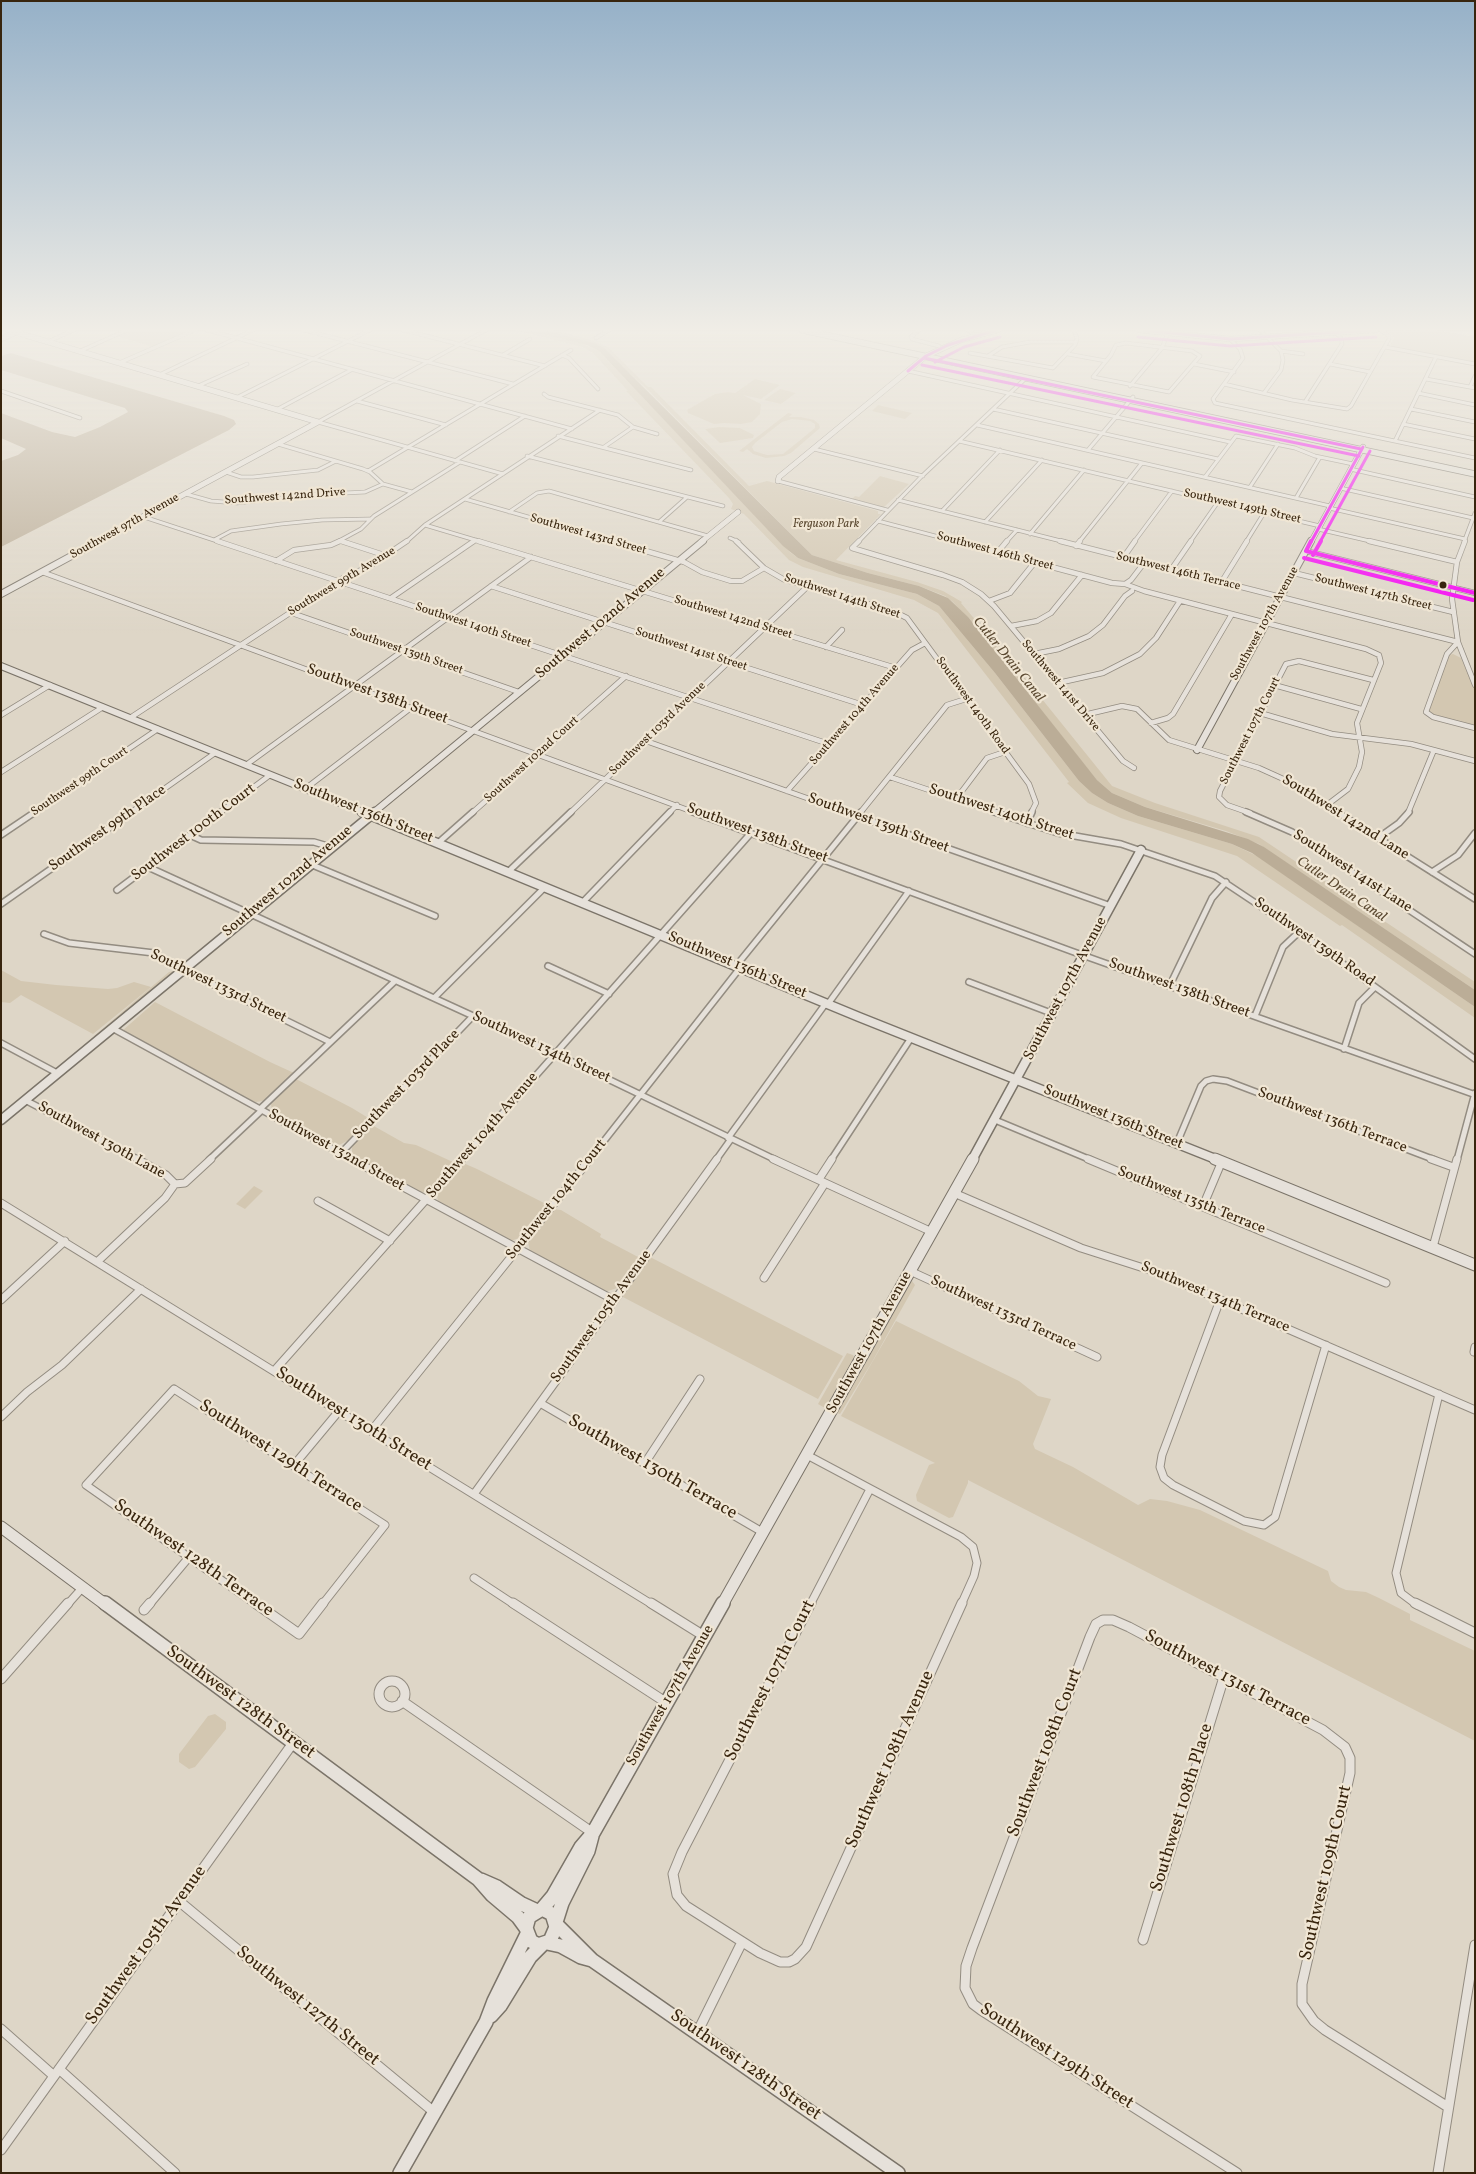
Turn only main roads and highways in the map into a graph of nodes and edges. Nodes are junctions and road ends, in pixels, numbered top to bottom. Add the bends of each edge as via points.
1 (1284, 431) edge
2 (1475, 473) edge

1 - 2 main road

